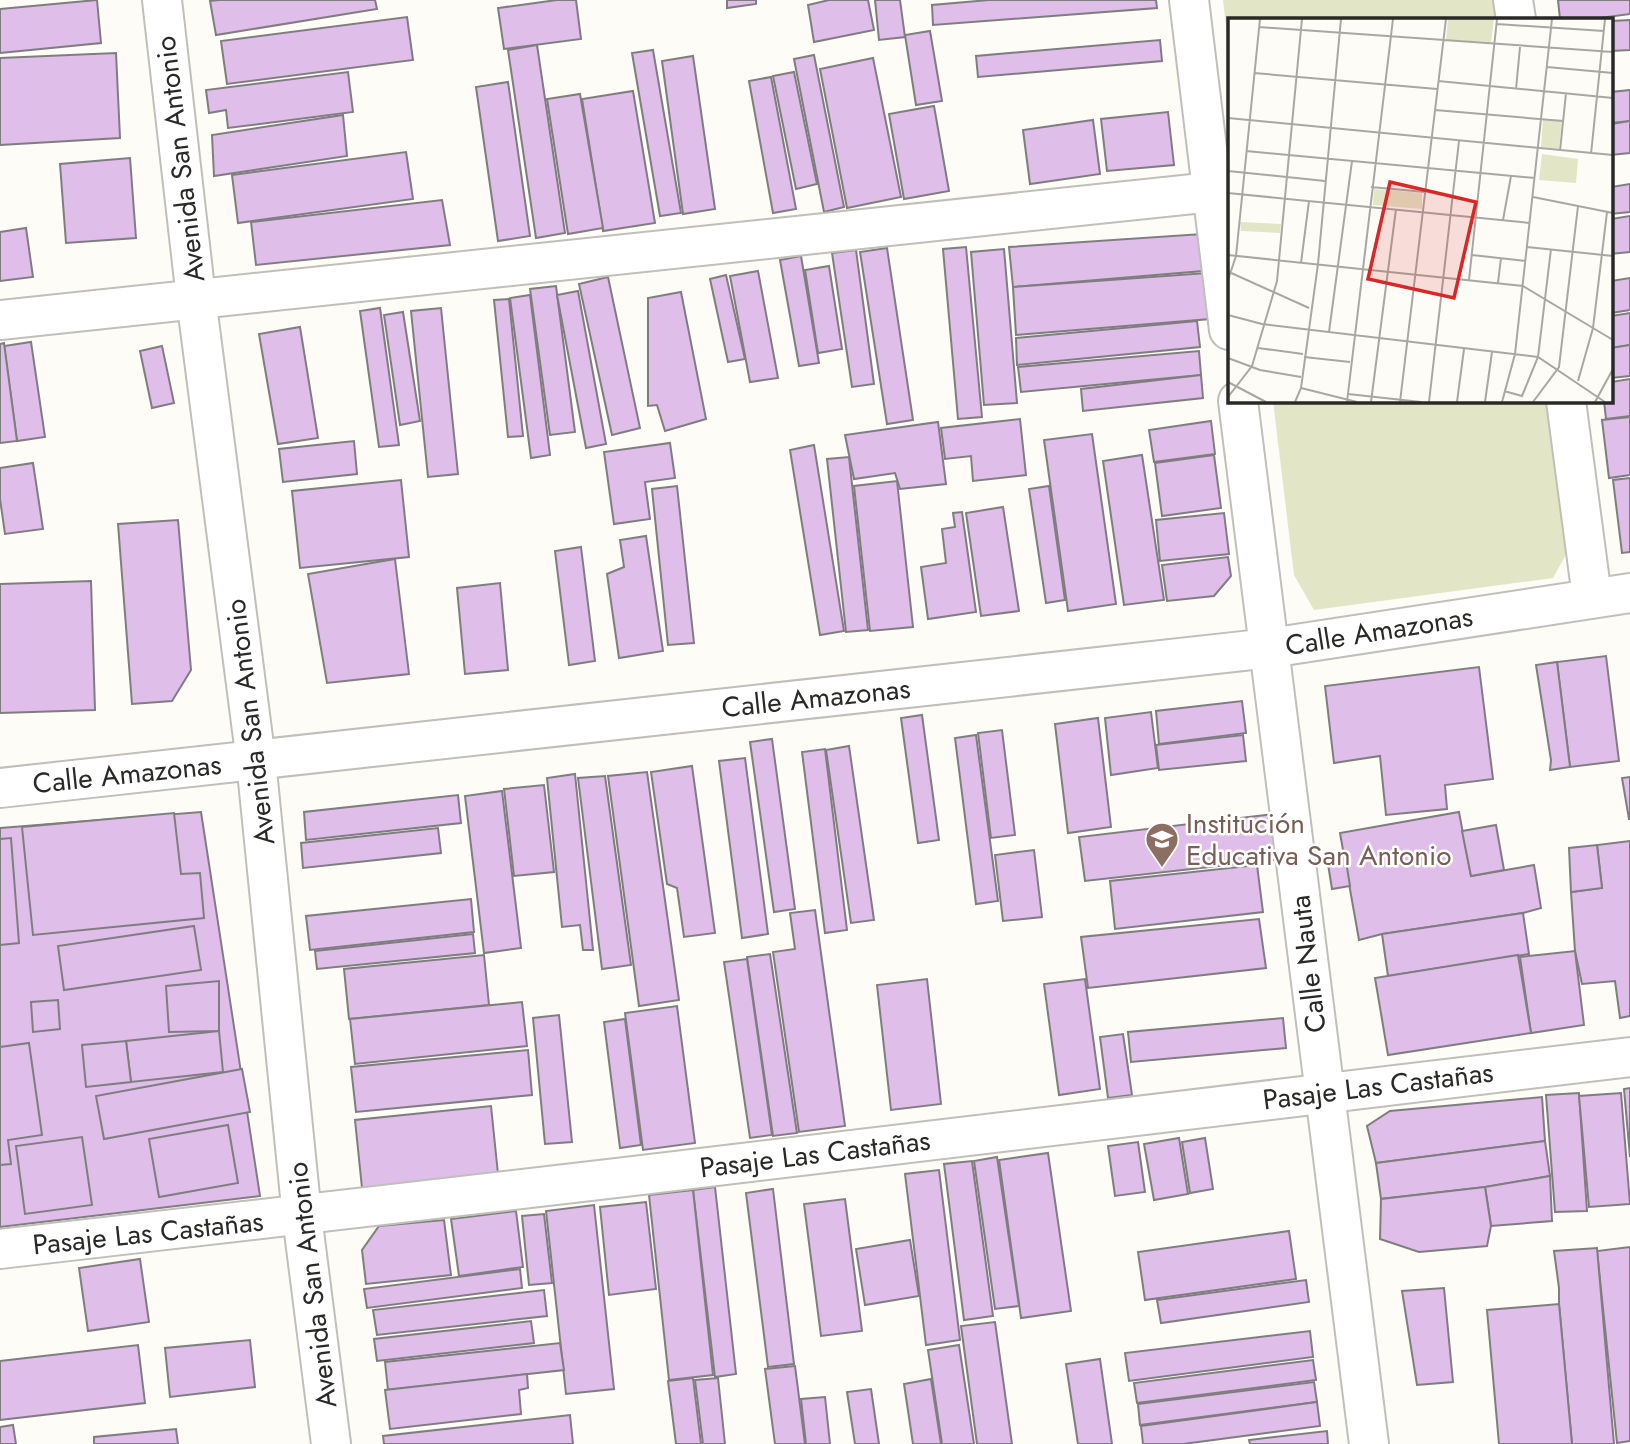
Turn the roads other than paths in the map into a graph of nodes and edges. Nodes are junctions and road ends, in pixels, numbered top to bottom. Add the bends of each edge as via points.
1 (162, 0) edge
2 (1189, 0) edge
3 (1513, 0) edge
4 (1516, 18) edge
5 (1212, 192) junction
6 (196, 298) junction
7 (0, 320) edge
8 (1228, 322) edge
9 (1238, 402) edge
10 (1566, 402) edge
11 (1630, 593) edge
12 (1592, 597) junction
13 (1270, 648) junction
14 (256, 761) junction
15 (0, 788) edge
16 (1630, 1057) edge
17 (1324, 1092) junction
18 (302, 1216) junction
19 (0, 1249) edge
20 (331, 1444) edge
21 (1369, 1444) edge

1 - 6 street, Avenida San Antonio
2 - 5 street
3 - 4 street
5 - 6 street
5 - 8 street
6 - 7 street
6 - 14 street, Avenida San Antonio
9 - 13 street, Calle Nauta
10 - 12 street
11 - 12 street, Calle Amazonas
12 - 13 street, Calle Amazonas
13 - 14 street, Calle Amazonas
13 - 17 street, Calle Nauta
14 - 15 street, Calle Amazonas
14 - 18 street, Avenida San Antonio
16 - 17 street, Pasaje Las Castañas
17 - 18 street, Pasaje Las Castañas
17 - 21 street, Calle Nauta
18 - 19 street, Pasaje Las Castañas
18 - 20 street, Avenida San Antonio

